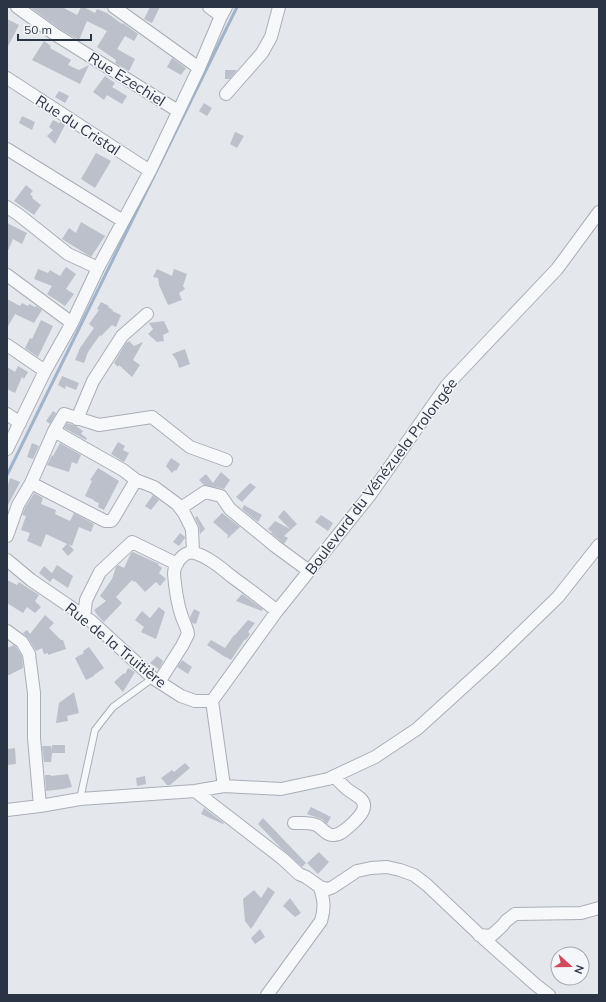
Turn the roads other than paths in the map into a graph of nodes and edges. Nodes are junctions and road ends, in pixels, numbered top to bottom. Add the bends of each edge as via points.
1 (17, 7) edge
2 (114, 7) edge
3 (209, 7) edge
4 (279, 7) edge
5 (223, 12) edge
6 (199, 68) junction
7 (7, 78) edge
8 (226, 94) dead end
9 (178, 111) junction
10 (7, 149) edge
11 (150, 171) junction
12 (7, 207) edge
13 (599, 212) edge
14 (123, 221) junction
15 (98, 268) junction
16 (7, 276) edge
17 (147, 314) dead end
18 (72, 324) junction
19 (7, 345) edge
20 (46, 371) junction
21 (7, 414) edge
22 (77, 419) junction
23 (20, 423) junction
24 (54, 432) junction
25 (7, 448) edge
26 (226, 460) dead end
27 (136, 480) junction
28 (31, 483) junction
29 (181, 508) junction
30 (7, 536) edge
31 (599, 545) edge
32 (193, 552) junction
33 (7, 560) edge
34 (177, 564) junction
35 (309, 571) junction
36 (278, 611) junction
37 (84, 617) junction
38 (7, 631) edge
39 (156, 680) junction
40 (212, 701) junction
41 (334, 776) junction
42 (224, 786) junction
43 (195, 791) junction
44 (80, 799) junction
45 (40, 806) junction
46 (7, 810) edge
47 (294, 823) dead end
48 (320, 888) junction
49 (599, 908) edge
50 (479, 935) junction
51 (267, 995) edge
52 (549, 995) edge

1 - 9 street, Rue Ezechiel via 56,35
2 - 6 street
3 - 5 street
4 - 8 street via 271,37 262,54
5 - 6 street
6 - 9 street
7 - 11 street, Rue du Cristal
9 - 11 street
10 - 14 street
11 - 14 street
12 - 15 street via 68,254
13 - 35 street, Boulevard du Vénézuela Prolongée via 557,269 447,385 370,495
14 - 15 street
15 - 18 street
16 - 18 street
17 - 22 street via 122,336 93,381
18 - 20 street
19 - 20 street
20 - 23 street
21 - 23 street
22 - 24 street via 64,414
22 - 26 street via 99,424 152,417 190,447
23 - 25 street
24 - 27 street via 123,470
24 - 28 street
27 - 28 street via 113,519 108,521
27 - 29 street via 154,487
28 - 30 street via 18,505
29 - 32 street via 192,529
29 - 35 street via 205,492 221,496 230,509
31 - 41 street via 558,597 494,660 417,729 375,757
32 - 34 street via 186,554
32 - 36 street via 211,561
33 - 37 street, Rue de la Truitière
34 - 37 street via 132,542 100,572 86,600
34 - 39 street via 174,573 176,595 188,634
35 - 36 street, Boulevard du Vénézuela Prolongée
36 - 40 street, Boulevard du Vénézuela Prolongée
37 - 39 street, Rue de la Truitière
38 - 45 street via 22,642 30,654
39 - 40 street, Rue de la Truitière via 195,702
39 - 44 lane via 113,707 95,730
40 - 42 street
41 - 42 street via 281,789
41 - 47 street via 364,803 363,811 358,818 334,836 315,824
42 - 43 street
43 - 44 street
43 - 48 street
44 - 45 street
45 - 46 street
48 - 50 street via 328,889 358,872 371,868 387,867 400,870 414,875 427,885
48 - 51 street via 324,903 321,921
49 - 50 street via 581,913 515,914 491,936
50 - 52 street

